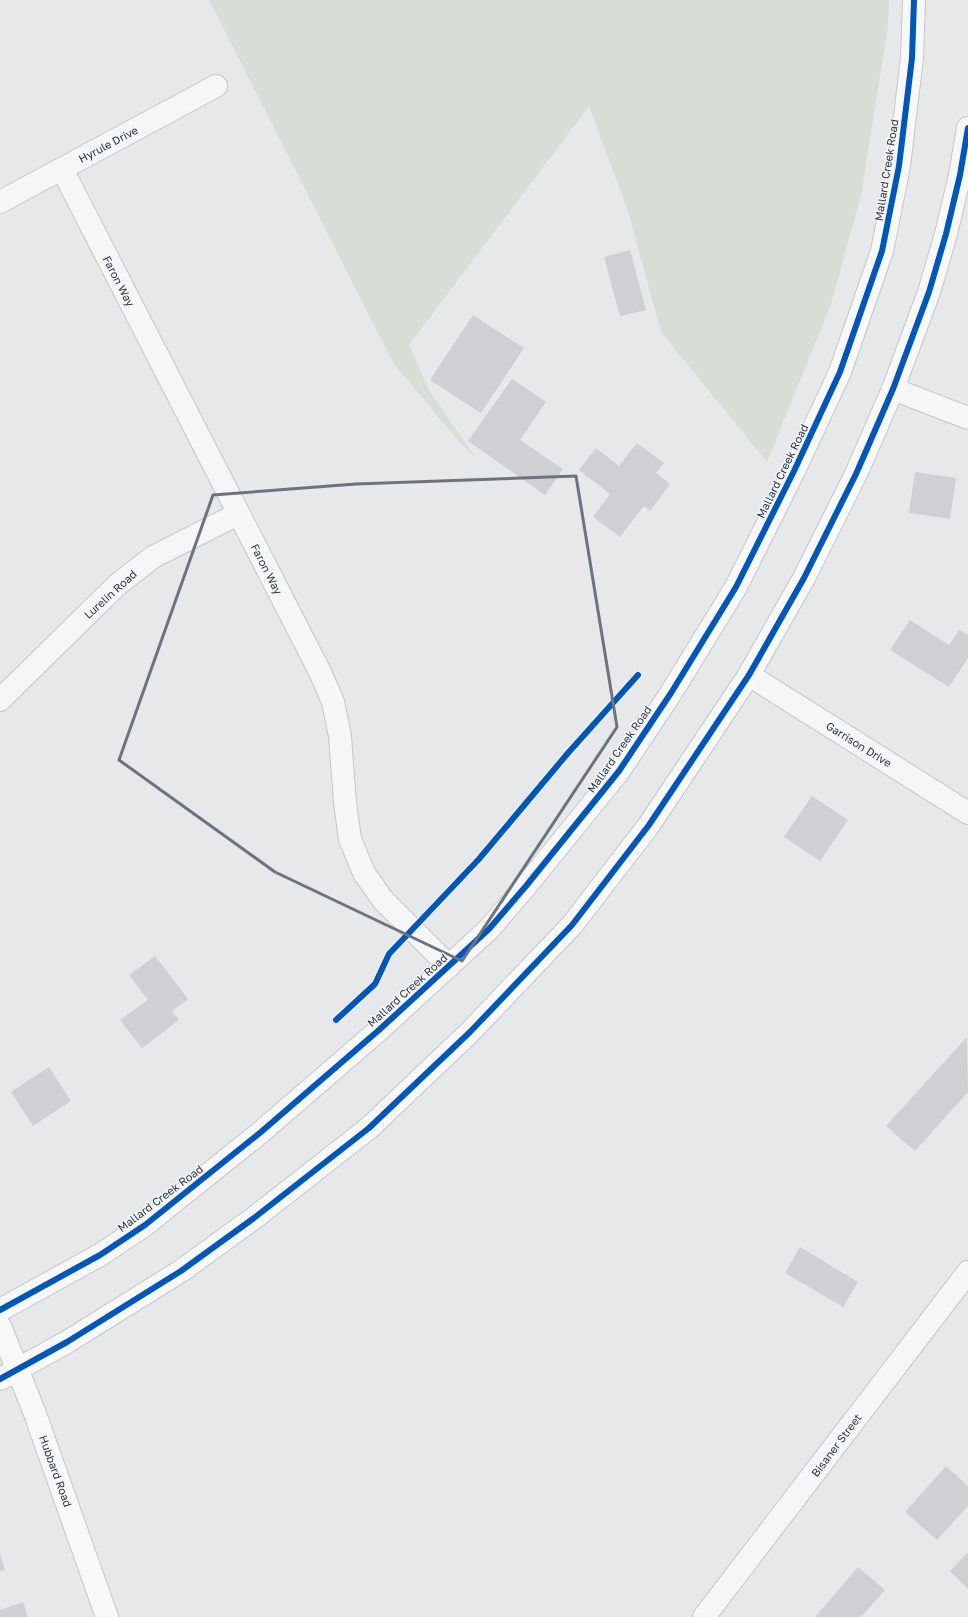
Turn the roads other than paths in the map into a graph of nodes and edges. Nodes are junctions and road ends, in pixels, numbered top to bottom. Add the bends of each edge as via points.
1 (914, 0) edge
2 (216, 86) dead end
3 (968, 128) edge
4 (62, 169) junction
5 (0, 202) edge
6 (893, 390) junction
7 (968, 418) edge
8 (238, 514) junction
9 (749, 675) junction
10 (0, 700) edge
11 (968, 813) edge
12 (449, 966) junction
13 (968, 1272) edge
14 (0, 1310) edge
15 (0, 1326) edge
16 (9, 1374) edge
17 (107, 1617) edge
18 (704, 1617) edge

1 - 12 main road, Mallard Creek Road via 912,58 899,166 882,251 840,372 794,471 736,587 619,771 489,929
2 - 4 street, Hyrule Drive
3 - 6 main road via 946,234 929,292
4 - 5 street, Hyrule Drive
4 - 8 street, Faron Way
6 - 7 street
6 - 9 main road via 856,474 804,578
8 - 10 street, Lurelin Road via 153,557 117,585
8 - 12 street, Faron Way via 333,702 340,736 350,839 364,873 383,900
9 - 11 street, Garrison Drive
9 - 16 main road via 649,825 572,925 470,1032 369,1128 254,1218 181,1271 67,1342
12 - 14 main road, Mallard Creek Road via 261,1132 145,1225 93,1259
13 - 18 street, Bisaner Street
15 - 16 main road, Hubbard Road
16 - 17 main road, Hubbard Road

